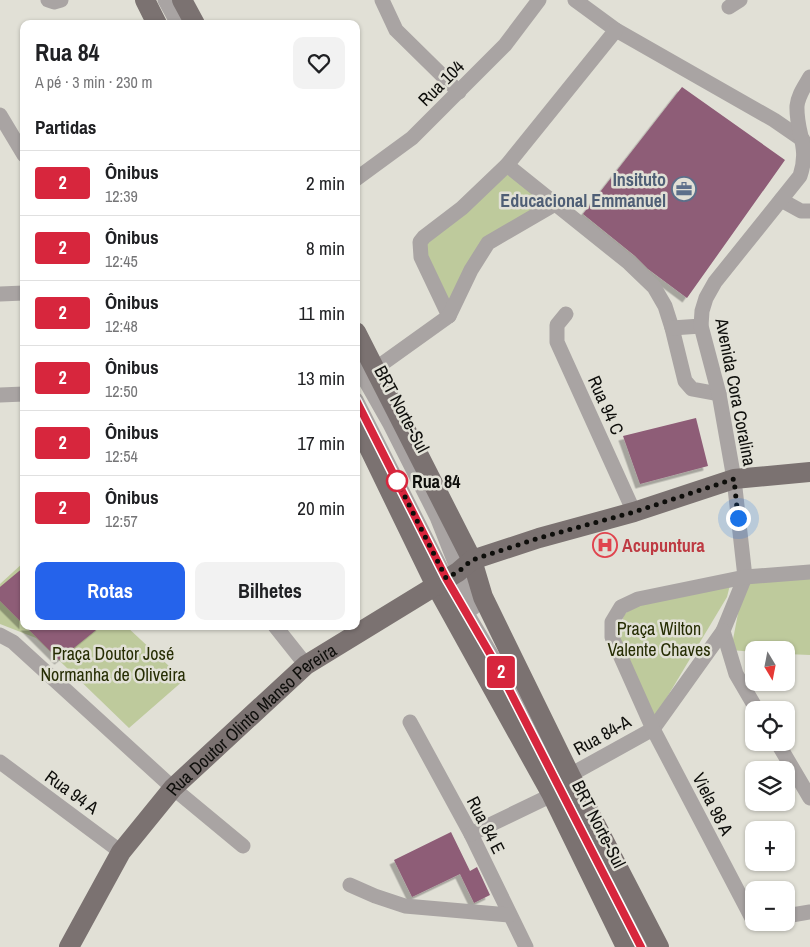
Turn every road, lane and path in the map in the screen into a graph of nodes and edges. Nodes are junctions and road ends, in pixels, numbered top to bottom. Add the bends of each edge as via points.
1 (48, 0) edge
2 (61, 0) edge
3 (145, 0) edge
4 (165, 0) edge
5 (182, 0) edge
6 (382, 0) edge
7 (539, 0) edge
8 (575, 0) edge
9 (155, 20) edge
10 (176, 20) edge
11 (193, 20) edge
12 (616, 30) junction
13 (810, 77) edge
14 (459, 92) junction
15 (0, 115) edge
16 (803, 140) junction
17 (20, 148) edge
18 (507, 165) junction
19 (360, 176) edge
20 (781, 200) junction
21 (555, 204) junction
22 (810, 211) edge
23 (0, 294) edge
24 (20, 294) edge
25 (566, 314) dead end
26 (449, 316) junction
27 (701, 326) junction
28 (672, 328) junction
29 (360, 346) edge
30 (366, 366) edge
31 (20, 394) edge
32 (719, 394) junction
33 (0, 396) edge
34 (360, 407) edge
35 (360, 428) edge
36 (810, 472) edge
37 (734, 479) junction
38 (634, 512) junction
39 (810, 572) edge
40 (453, 574) junction
41 (745, 577) junction
42 (278, 630) edge
43 (723, 631) junction
44 (0, 635) edge
45 (306, 665) junction
46 (752, 701) edge
47 (410, 722) dead end
48 (652, 729) junction
49 (782, 751) edge
50 (0, 762) edge
51 (570, 774) junction
52 (173, 788) junction
53 (552, 796) junction
54 (810, 798) edge
55 (471, 834) junction
56 (243, 846) dead end
57 (121, 852) junction
58 (350, 885) dead end
59 (745, 905) edge
60 (810, 912) edge
61 (795, 914) edge
62 (509, 915) junction
63 (69, 947) edge
64 (526, 947) edge
65 (626, 947) edge
66 (641, 947) edge
67 (659, 947) edge

1 - 2 street
3 - 9 main road
4 - 10 street
5 - 11 main road
6 - 14 street via 396,30
7 - 14 street, Rua 104 via 505,45
8 - 12 street
12 - 16 street via 774,120
12 - 18 street
13 - 16 street, Avenida Cora Coralina via 797,105
14 - 19 street, Rua 104 via 412,138
15 - 17 street
16 - 20 street, Avenida Cora Coralina via 804,167
18 - 21 street
18 - 26 street via 420,242 421,257
20 - 22 street via 801,211
20 - 27 street, Avenida Cora Coralina via 715,282 704,305
21 - 26 street via 488,244 471,270
21 - 28 street via 629,263 654,288 665,306
23 - 24 street
25 - 38 street, Rua 94 C via 557,325 557,342
26 - 30 street
27 - 28 street
27 - 32 street, Avenida Cora Coralina
28 - 32 street via 685,381 692,389
29 - 30 main road
30 - 40 main road
31 - 33 street
32 - 37 street, Avenida Cora Coralina
34 - 40 street, BRT Norte-Sul
35 - 40 main road
36 - 37 main road, Rua Doutor Olinto Manso Pereira
37 - 38 main road, Rua Doutor Olinto Manso Pereira
37 - 41 street, Avenida Cora Coralina
38 - 40 main road, Rua Doutor Olinto Manso Pereira via 539,538
39 - 41 street
40 - 45 main road, Rua Doutor Olinto Manso Pereira
40 - 51 main road via 483,597
40 - 53 main road
40 - 66 street, BRT Norte-Sul
41 - 43 street, Avenida Cora Coralina
41 - 48 street via 638,599 621,607 612,622 612,637
42 - 45 street
43 - 46 street via 736,674
43 - 48 street
44 - 52 street via 13,642
45 - 52 main road, Rua Doutor Olinto Manso Pereira
47 - 55 street, Rua 84 E
48 - 51 street, Rua 84-A
48 - 59 street, Viela 98 A
49 - 54 street
50 - 57 street, Rua 94 A
51 - 67 main road
52 - 56 street
52 - 57 main road, Rua Doutor Olinto Manso Pereira
53 - 55 street
53 - 65 main road
55 - 62 street, Rua 84 E
57 - 63 main road, Rua Doutor Olinto Manso Pereira
58 - 62 street via 406,906
60 - 61 street
62 - 64 street, Rua 84 E

